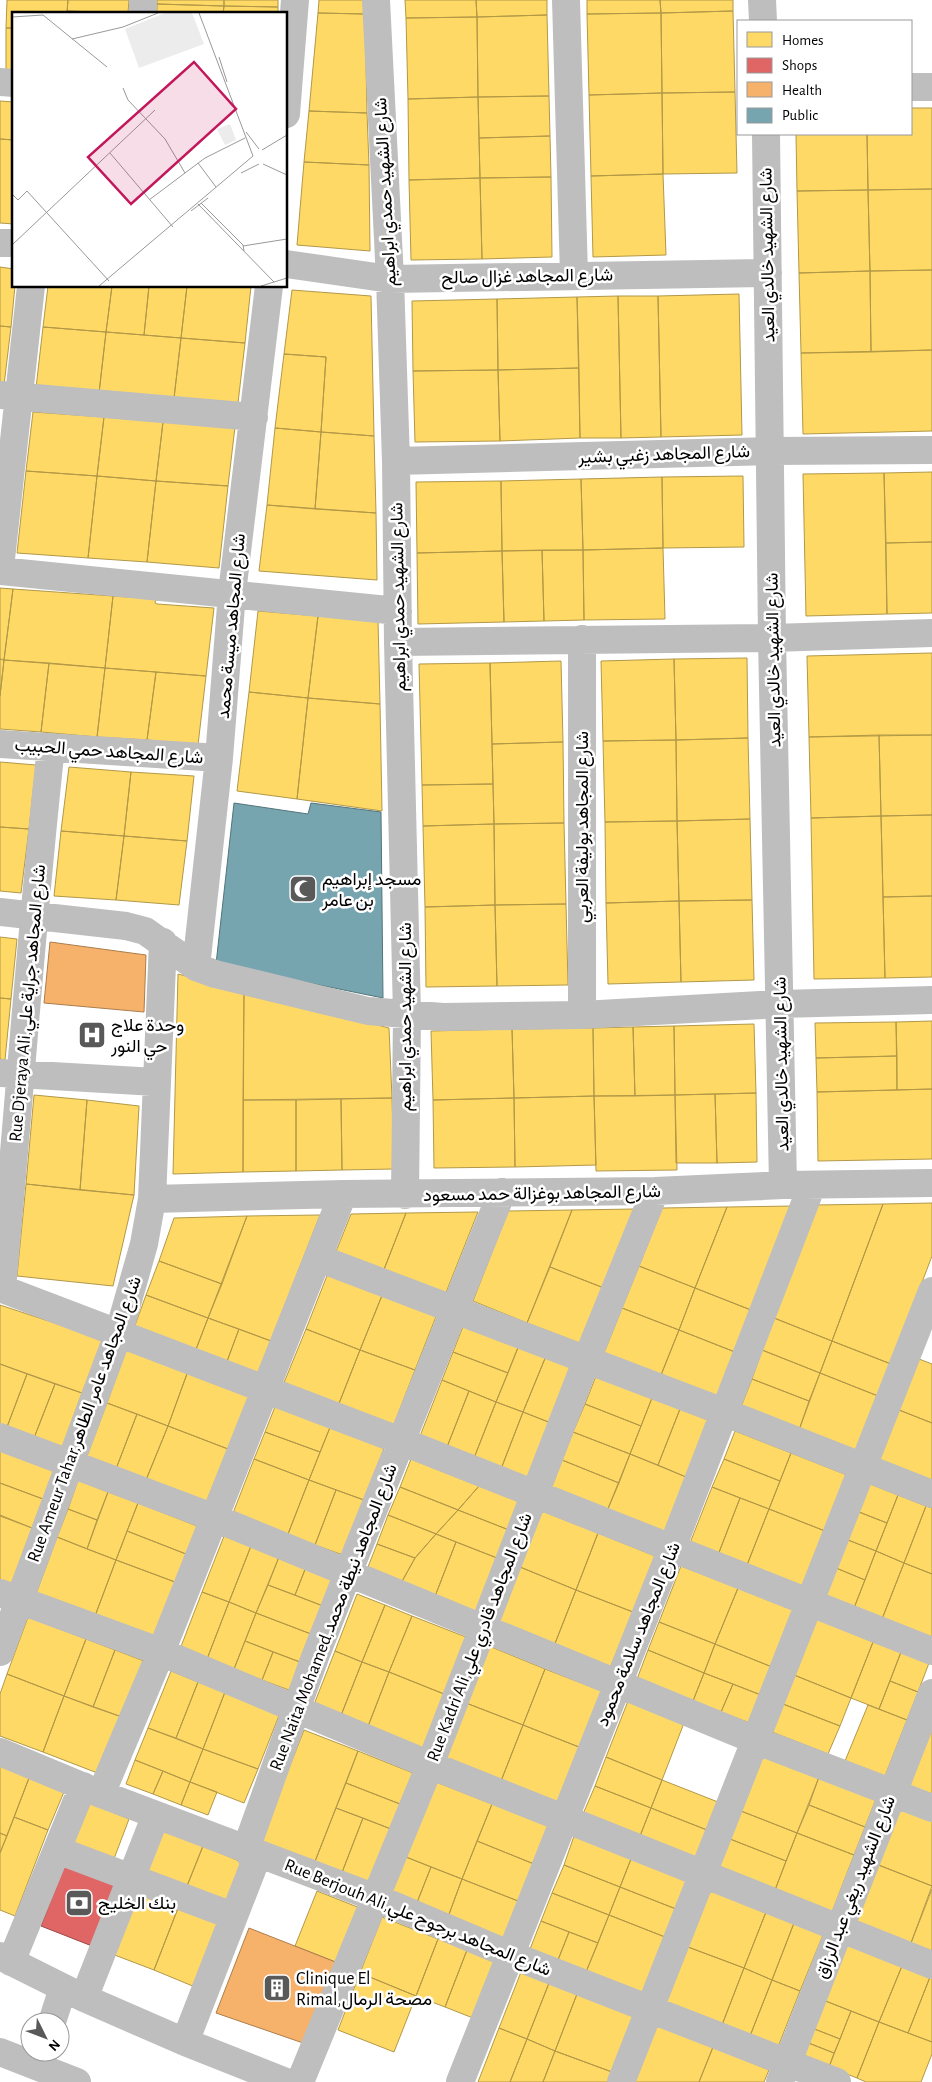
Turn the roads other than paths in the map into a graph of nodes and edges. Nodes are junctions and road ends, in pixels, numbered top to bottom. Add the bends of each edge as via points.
1 (295, 0) edge
2 (376, 0) edge
3 (566, 0) edge
4 (762, 0) edge
5 (763, 20) edge
6 (912, 87) edge
7 (932, 87) edge
8 (288, 93) edge
9 (766, 135) edge
10 (288, 264) edge
11 (768, 273) junction
12 (574, 275) junction
13 (390, 279) junction
14 (32, 288) edge
15 (269, 288) edge
16 (9, 395) edge
17 (254, 417) junction
18 (932, 450) edge
19 (770, 451) junction
20 (396, 461) junction
21 (0, 570) edge
22 (232, 594) junction
23 (398, 611) junction
24 (932, 634) edge
25 (772, 638) junction
26 (582, 639) junction
27 (398, 642) junction
28 (0, 744) edge
29 (51, 748) junction
30 (219, 758) junction
31 (0, 912) edge
32 (33, 914) junction
33 (163, 942) junction
34 (196, 967) junction
35 (932, 1000) edge
36 (780, 1004) junction
37 (407, 1014) junction
38 (582, 1015) junction
39 (11, 1074) edge
40 (156, 1082) junction
41 (932, 1183) edge
42 (783, 1185) junction
43 (812, 1185) junction
44 (502, 1192) junction
45 (655, 1192) junction
46 (343, 1194) junction
47 (405, 1195) junction
48 (152, 1199) junction
49 (318, 1258) junction
50 (1, 1288) edge
51 (932, 1291) edge
52 (455, 1308) junction
53 (119, 1332) junction
54 (922, 1345) edge
55 (587, 1359) junction
56 (267, 1389) junction
57 (724, 1412) junction
58 (0, 1437) edge
59 (401, 1441) junction
60 (69, 1463) junction
61 (862, 1467) junction
62 (535, 1494) junction
63 (932, 1494) edge
64 (215, 1518) junction
65 (672, 1548) junction
66 (348, 1572) junction
67 (9, 1596) edge
68 (809, 1602) junction
69 (482, 1629) junction
70 (932, 1651) edge
71 (0, 1652) edge
72 (161, 1652) junction
73 (618, 1684) junction
74 (932, 1693) edge
75 (297, 1708) junction
76 (755, 1740) junction
77 (0, 1752) edge
78 (430, 1765) junction
79 (92, 1790) junction
80 (892, 1792) junction
81 (932, 1808) edge
82 (156, 1815) junction
83 (565, 1819) junction
84 (57, 1850) junction
85 (246, 1850) junction
86 (704, 1873) junction
87 (132, 1878) junction
88 (376, 1898) junction
89 (233, 1916) junction
90 (839, 1927) junction
91 (511, 1955) junction
92 (6, 1959) edge
93 (932, 1965) edge
94 (74, 1993) junction
95 (650, 2008) junction
96 (60, 2012) edge
97 (185, 2042) junction
98 (0, 2052) edge
99 (20, 2056) edge
100 (43, 2062) edge
101 (784, 2072) edge
102 (77, 2082) edge
103 (286, 2082) edge
104 (300, 2082) edge
105 (460, 2082) edge
106 (621, 2082) edge
107 (837, 2082) edge

1 - 8 street
2 - 13 street, شارع الشهيد حمدي ابراهيم
3 - 12 street
4 - 5 street
6 - 7 street
9 - 11 street, شارع الشهيد خالدي العيد
10 - 13 street, شارع المجاهد غزال صالح
11 - 12 street, شارع المجاهد غزال صالح
11 - 19 street, شارع الشهيد خالدي العيد
12 - 13 street, شارع المجاهد غزال صالح
13 - 20 street, شارع الشهيد حمدي ابراهيم
14 - 16 street
15 - 17 street, شارع المجاهد ميسة محمد
16 - 17 street
16 - 21 street
17 - 22 street, شارع المجاهد ميسة محمد
18 - 19 street, شارع المجاهد زغبي بشير
19 - 20 street, شارع المجاهد زغبي بشير
19 - 25 street, شارع الشهيد خالدي العيد
20 - 23 street, شارع الشهيد حمدي ابراهيم
21 - 22 street
22 - 23 street
22 - 30 street, شارع المجاهد ميسة محمد
23 - 27 street, شارع الشهيد حمدي ابراهيم
24 - 25 street
25 - 26 street
25 - 36 street, شارع الشهيد خالدي العيد
26 - 27 street
26 - 38 street, شارع المجاهد بوليفة العربي
27 - 37 street, شارع الشهيد حمدي ابراهيم
28 - 29 street, شارع المجاهد حمي الحبيب
29 - 30 street, شارع المجاهد حمي الحبيب
29 - 32 street, Rue Djeraya Ali,شارع المجاهد جراية علي
30 - 34 street, شارع المجاهد ميسة محمد
31 - 32 street
32 - 33 street via 126,926 144,931
32 - 39 street, Rue Djeraya Ali,شارع المجاهد جراية علي
33 - 34 street
33 - 40 street, Rue Ameur Tahar,شارع المجاهد عامر الطاهر
34 - 37 street via 368,1011
35 - 36 street
36 - 38 street
36 - 42 street, شارع الشهيد خالدي العيد
37 - 38 street via 443,1017
37 - 47 street, شارع الشهيد حمدي ابراهيم
39 - 40 street
39 - 50 street, Rue Djeraya Ali,شارع المجاهد جراية علي
40 - 48 street, Rue Ameur Tahar,شارع المجاهد عامر الطاهر
41 - 43 street, شارع المجاهد بوغزالة حمد مسعود
42 - 43 street, شارع المجاهد بوغزالة حمد مسعود
42 - 45 street, شارع المجاهد بوغزالة حمد مسعود
43 - 57 street, شارع المجاهد سلامة محمود
44 - 45 street, شارع المجاهد بوغزالة حمد مسعود
44 - 47 street, شارع المجاهد بوغزالة حمد مسعود
44 - 52 street, Rue Naita Mohamed,شارع المجاهد نيطة محمد
45 - 55 street, Rue Kadri Ali,شارع المجاهد قادري علي
46 - 47 street, شارع المجاهد بوغزالة حمد مسعود
46 - 48 street, شارع المجاهد بوغزالة حمد مسعود
46 - 49 street
48 - 53 street, Rue Ameur Tahar,شارع المجاهد عامر الطاهر via 144,1244
49 - 52 street
49 - 56 street
50 - 53 street
51 - 54 street
52 - 55 street
52 - 59 street, Rue Naita Mohamed,شارع المجاهد نيطة محمد
53 - 56 street
53 - 60 street, Rue Ameur Tahar,شارع المجاهد عامر الطاهر
54 - 61 street
55 - 57 street
55 - 62 street, Rue Kadri Ali,شارع المجاهد قادري علي
56 - 59 street
56 - 64 street
57 - 61 street
57 - 65 street, شارع المجاهد سلامة محمود
58 - 60 street
59 - 62 street
59 - 66 street, Rue Naita Mohamed,شارع المجاهد نيطة محمد
60 - 64 street
60 - 67 street, Rue Ameur Tahar,شارع المجاهد عامر الطاهر
61 - 63 street
61 - 68 street
62 - 65 street
62 - 69 street, Rue Kadri Ali,شارع المجاهد قادري علي
64 - 66 street
64 - 72 street
65 - 68 street
65 - 73 street, شارع المجاهد سلامة محمود
66 - 69 street
66 - 75 street, Rue Naita Mohamed,شارع المجاهد نيطة محمد
67 - 71 street, Rue Ameur Tahar,شارع المجاهد عامر الطاهر
67 - 72 street
68 - 70 street
68 - 76 street
69 - 73 street
69 - 78 street, Rue Kadri Ali,شارع المجاهد قادري علي
72 - 75 street
72 - 79 street
73 - 76 street
73 - 83 street, شارع المجاهد سلامة محمود
74 - 80 street, شارع الشهيد ريغي عبد الرزاق
75 - 78 street
75 - 85 street, Rue Naita Mohamed,شارع المجاهد نيطة محمد
76 - 80 street
76 - 86 street
77 - 79 street, Rue Berjouh Ali,شارع المجاهد برجوح علي
78 - 83 street
78 - 88 street, Rue Kadri Ali,شارع المجاهد قادري علي
79 - 82 street, Rue Berjouh Ali,شارع المجاهد برجوح علي
79 - 84 street
80 - 81 street
80 - 90 street, شارع الشهيد ريغي عبد الرزاق
82 - 85 street, Rue Berjouh Ali,شارع المجاهد برجوح علي
82 - 87 street
83 - 86 street
83 - 91 street, شارع المجاهد سلامة محمود
84 - 87 street
84 - 92 street
85 - 88 street, Rue Berjouh Ali,شارع المجاهد برجوح علي
85 - 89 street via 254,1862
86 - 90 street
86 - 95 street
87 - 89 street
87 - 94 street
88 - 91 street, Rue Berjouh Ali,شارع المجاهد برجوح علي
88 - 104 street, Rue Kadri Ali,شارع المجاهد قادري علي
89 - 97 street
90 - 93 street
90 - 101 street, شارع الشهيد ريغي عبد الرزاق
91 - 95 street, Rue Berjouh Ali,شارع المجاهد برجوح علي
91 - 105 street, شارع المجاهد سلامة محمود
92 - 94 street
94 - 96 street
94 - 97 street
95 - 101 street, Rue Berjouh Ali,شارع المجاهد برجوح علي
95 - 106 street
97 - 103 street
98 - 99 street
100 - 102 street
101 - 107 street, Rue Berjouh Ali,شارع المجاهد برجوح علي

